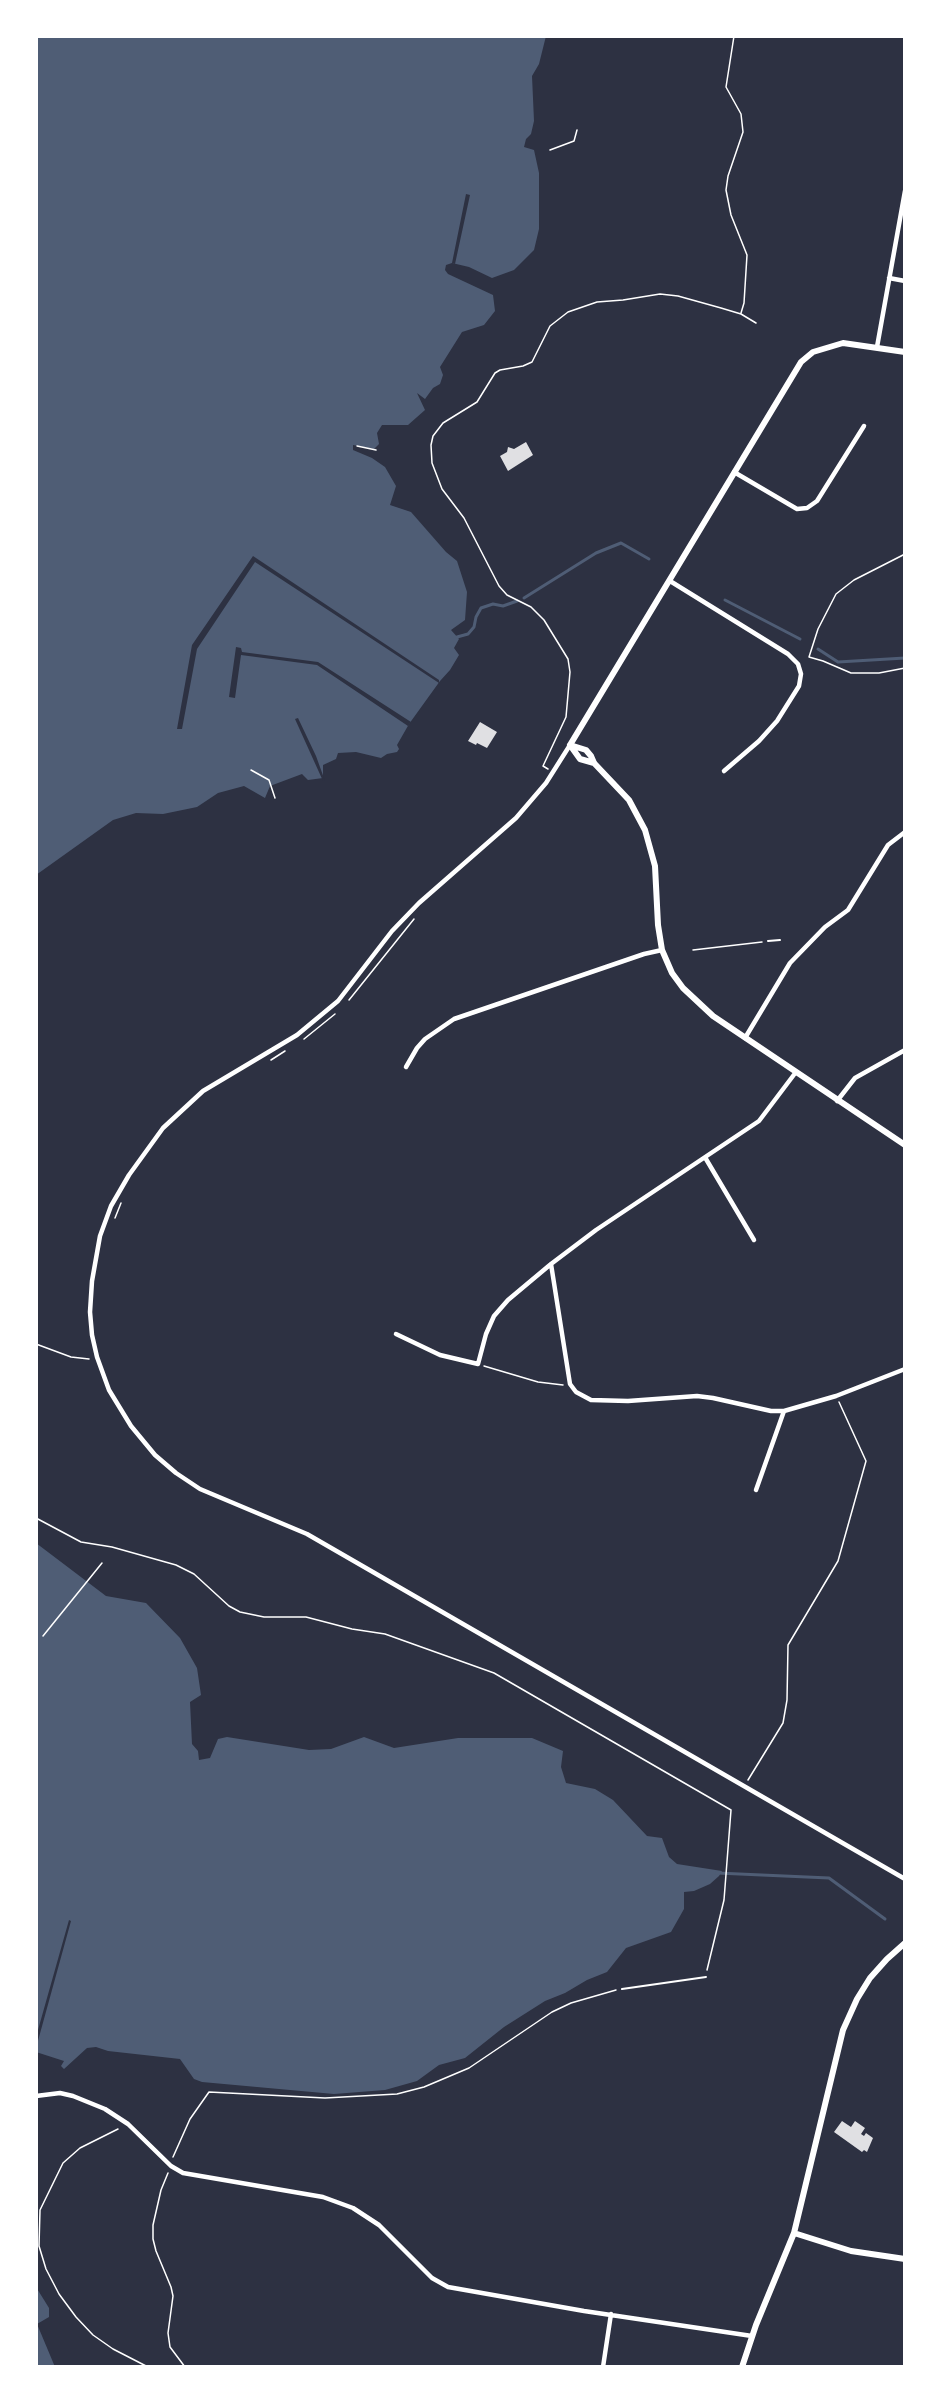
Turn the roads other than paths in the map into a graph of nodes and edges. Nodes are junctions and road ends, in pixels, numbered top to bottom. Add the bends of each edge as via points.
1 (905, 191) edge
2 (889, 278) junction
3 (905, 281) edge
4 (877, 347) junction
5 (905, 352) edge
6 (864, 426) dead end
7 (735, 472) junction
8 (670, 581) junction
9 (570, 745) junction
10 (724, 771) dead end
11 (905, 832) edge
12 (780, 940) dead end
13 (768, 941) road end
14 (662, 950) junction
15 (745, 1038) junction
16 (905, 1050) edge
17 (406, 1067) dead end
18 (796, 1072) junction
19 (837, 1101) junction
20 (905, 1145) edge
21 (706, 1159) junction
22 (754, 1240) dead end
23 (551, 1264) junction
24 (396, 1334) dead end
25 (905, 1369) edge
26 (784, 1411) junction
27 (756, 1490) dead end
28 (905, 1879) edge
29 (905, 1943) edge
30 (706, 1977) road end
31 (622, 1989) road end
32 (36, 2096) edge
33 (794, 2233) junction
34 (905, 2259) edge
35 (611, 2314) junction
36 (752, 2336) junction
37 (603, 2367) edge
38 (742, 2367) edge

1 - 2 street
2 - 3 street
2 - 4 street
4 - 5 street
4 - 7 street via 843,343 805,358
6 - 7 street via 817,501 807,508 797,509
7 - 8 street
8 - 9 street
8 - 10 street via 788,654 801,674 799,686 777,721
9 - 14 street via 580,759 594,763 629,800 645,830 655,866
9 - 28 street via 546,783 516,818 418,903 338,1000 297,1035 203,1091 163,1128 129,1175 100,1236 90,1312 97,1357 109,1390 131,1426 155,1455 200,1489 307,1534
11 - 15 street via 888,845 848,910 790,963
12 - 13 lane
14 - 15 street via 672,973 692,999
14 - 17 street via 454,1019 425,1039
15 - 18 street
16 - 19 street via 855,1078
18 - 19 street
18 - 21 street via 759,1122
19 - 20 street
21 - 22 street
21 - 23 street
23 - 24 street via 502,1305 486,1334 478,1364 440,1354
23 - 26 street via 570,1384 576,1392 591,1400 697,1396
25 - 26 street
26 - 27 street
29 - 33 street via 870,1978 843,2030
30 - 31 lane
32 - 35 street via 60,2093 105,2109 183,2173 323,2197 353,2208 379,2225 432,2278 448,2287
33 - 34 street via 851,2251
33 - 36 street
35 - 36 street
35 - 37 street
36 - 38 street

